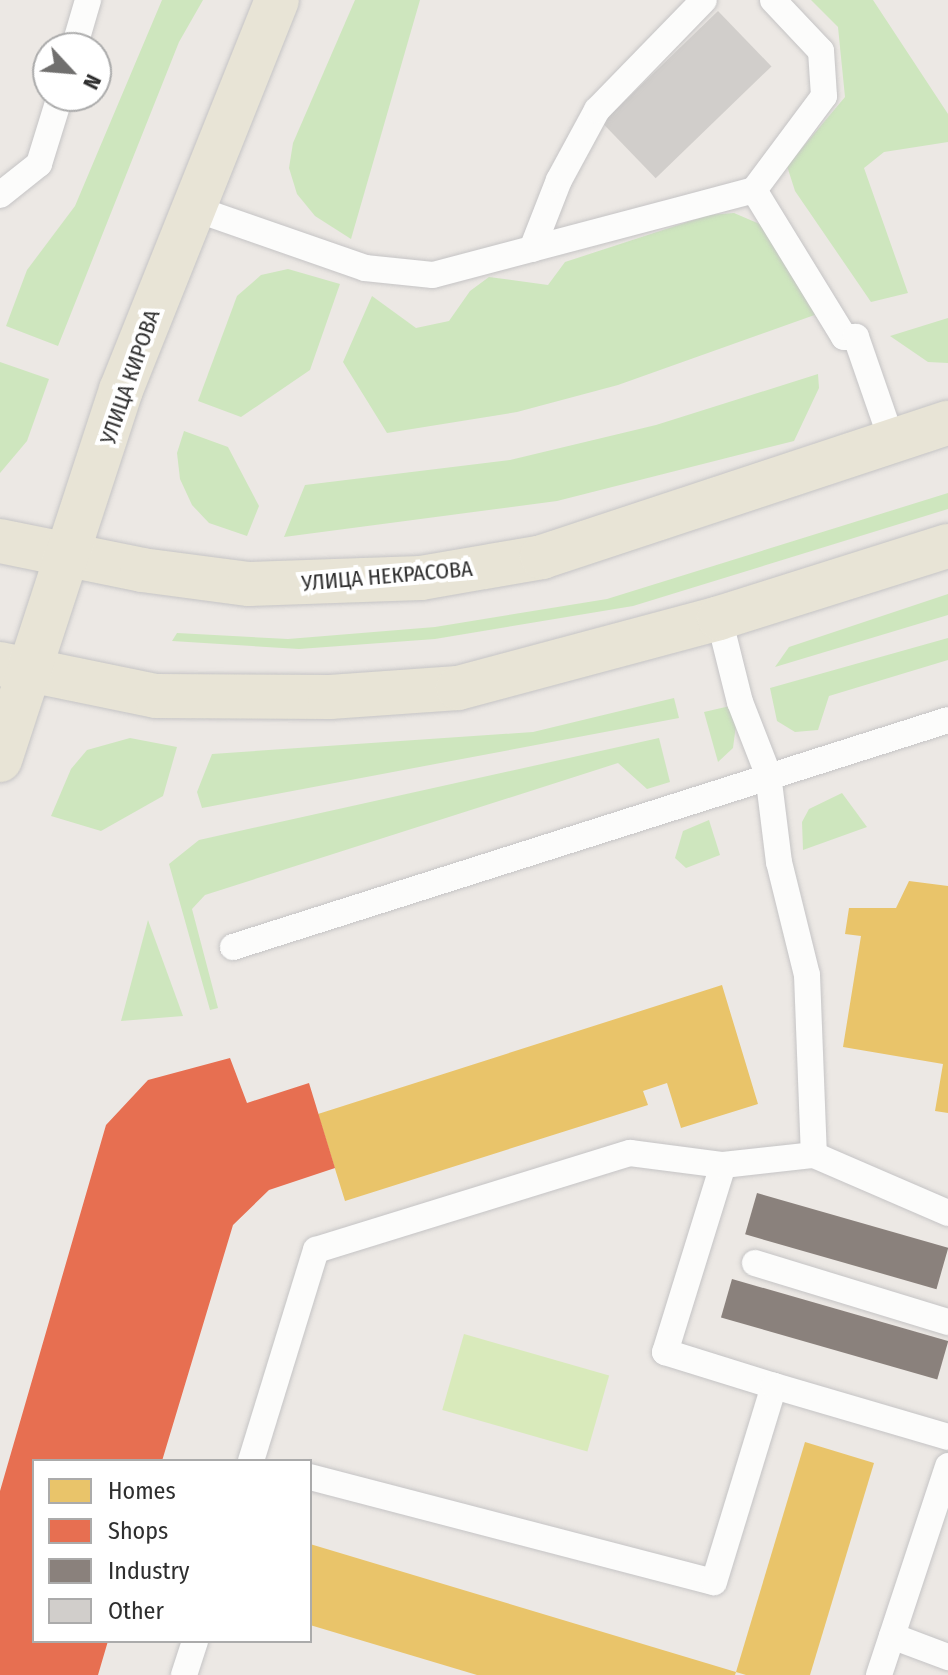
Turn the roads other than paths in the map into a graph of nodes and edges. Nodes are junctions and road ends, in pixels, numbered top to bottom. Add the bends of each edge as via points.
1 (88, 0) edge
2 (277, 0) edge
3 (704, 0) edge
4 (773, 0) edge
5 (79, 32) edge
6 (55, 112) edge
7 (754, 190) junction
8 (0, 195) edge
9 (193, 208) junction
10 (532, 249) junction
11 (948, 423) edge
12 (892, 441) junction
13 (0, 541) edge
14 (948, 546) edge
15 (70, 555) junction
16 (719, 618) junction
17 (15, 667) edge
18 (948, 720) edge
19 (0, 760) edge
20 (768, 774) junction
21 (233, 947) dead end
22 (814, 1155) junction
23 (723, 1165) junction
24 (948, 1213) edge
25 (755, 1263) dead end
26 (948, 1322) edge
27 (774, 1386) junction
28 (948, 1437) edge
29 (252, 1459) edge
30 (948, 1466) edge
31 (312, 1478) edge
32 (892, 1636) junction
33 (194, 1643) edge
34 (948, 1657) edge
35 (184, 1675) edge
36 (879, 1675) edge

1 - 5 lane
2 - 9 main road, УЛИЦА КИРОВА
3 - 10 lane via 597,110 559,180
4 - 7 lane via 821,51 824,96
6 - 8 lane via 39,164
7 - 10 lane
7 - 12 lane via 844,337 856,337
9 - 10 lane via 365,268 433,275
9 - 15 main road, УЛИЦА КИРОВА via 121,390
11 - 12 main road, УЛИЦА НЕКРАСОВА
12 - 15 main road, УЛИЦА НЕКРАСОВА via 542,557 421,578 249,584
13 - 15 main road, УЛИЦА НЕКРАСОВА
14 - 16 main road
15 - 17 main road, УЛИЦА КИРОВА
16 - 17 main road via 458,688 330,697 156,696
16 - 20 lane via 740,702
17 - 19 main road, УЛИЦА КИРОВА
18 - 20 lane
20 - 21 lane
20 - 22 lane via 779,862 807,975
22 - 23 lane
22 - 24 lane
23 - 27 lane via 665,1352
23 - 29 lane via 630,1153 316,1250
25 - 26 lane
27 - 28 lane
27 - 31 lane via 714,1582
30 - 32 lane
32 - 34 lane
32 - 36 lane
33 - 35 lane

